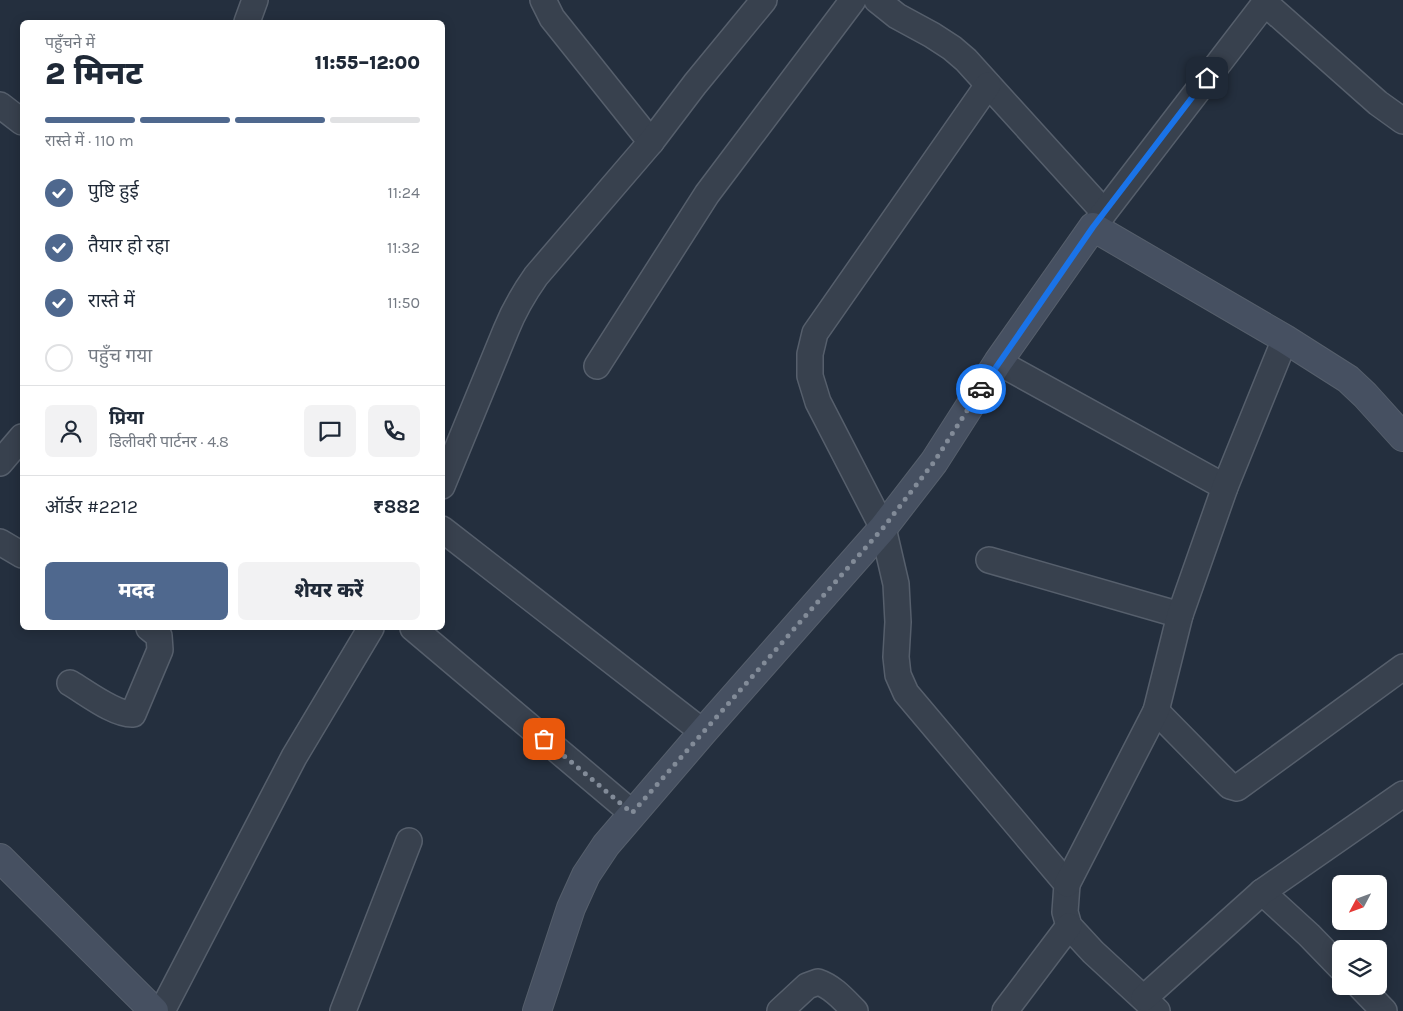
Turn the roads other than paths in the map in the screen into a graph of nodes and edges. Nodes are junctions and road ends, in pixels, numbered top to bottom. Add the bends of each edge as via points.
1 (255, 0) edge
2 (544, 0) edge
3 (764, 0) edge
4 (853, 0) edge
5 (878, 0) edge
6 (1262, 2) edge
7 (248, 20) edge
8 (988, 85) junction
9 (0, 105) edge
10 (20, 120) edge
11 (1403, 121) edge
12 (651, 142) junction
13 (1098, 219) junction
14 (1285, 339) junction
15 (998, 362) junction
16 (597, 366) dead end
17 (1403, 437) edge
18 (20, 438) edge
19 (0, 463) edge
20 (445, 473) edge
21 (1225, 487) junction
22 (883, 528) junction
23 (445, 531) edge
24 (0, 542) edge
25 (20, 554) edge
26 (989, 560) dead end
27 (1180, 616) junction
28 (370, 630) edge
29 (415, 630) edge
30 (160, 633) edge
31 (1403, 666) edge
32 (70, 683) dead end
33 (1156, 711) junction
34 (703, 732) junction
35 (1403, 794) edge
36 (632, 813) junction
37 (409, 841) dead end
38 (0, 858) edge
39 (1067, 884) junction
40 (1262, 892) junction
41 (1069, 926) junction
42 (1332, 959) edge
43 (1369, 995) edge
44 (1151, 1004) edge
45 (150, 1009) edge
46 (343, 1011) edge
47 (537, 1011) edge
48 (780, 1011) edge
49 (855, 1011) edge
50 (1005, 1011) edge
51 (1384, 1011) edge

1 - 7 street
2 - 12 street via 552,18
3 - 12 street
4 - 16 street via 702,201
5 - 8 street via 897,16 952,48
6 - 11 street via 1378,104
6 - 13 street
8 - 13 street
8 - 22 street via 815,333 810,354 810,376 818,402
9 - 10 street
12 - 20 street via 527,289 516,307
13 - 14 street
13 - 15 street
14 - 17 street via 1348,379
14 - 21 street
15 - 21 street
15 - 22 street via 934,462
18 - 19 street
21 - 27 street
22 - 34 street
22 - 39 street via 896,584 898,675 906,693
23 - 34 street
24 - 25 street
26 - 27 street
27 - 33 street
28 - 45 street
29 - 36 street
30 - 32 street via 160,650 133,714 126,715
31 - 33 street via 1237,788 1230,786
33 - 39 street
34 - 36 street
35 - 40 street
36 - 47 street via 586,875 571,908
37 - 46 street
38 - 45 street
39 - 41 street via 1065,912
40 - 42 street
40 - 44 street
41 - 44 street
41 - 50 street
43 - 51 street
48 - 49 street via 807,986 818,982 825,984

